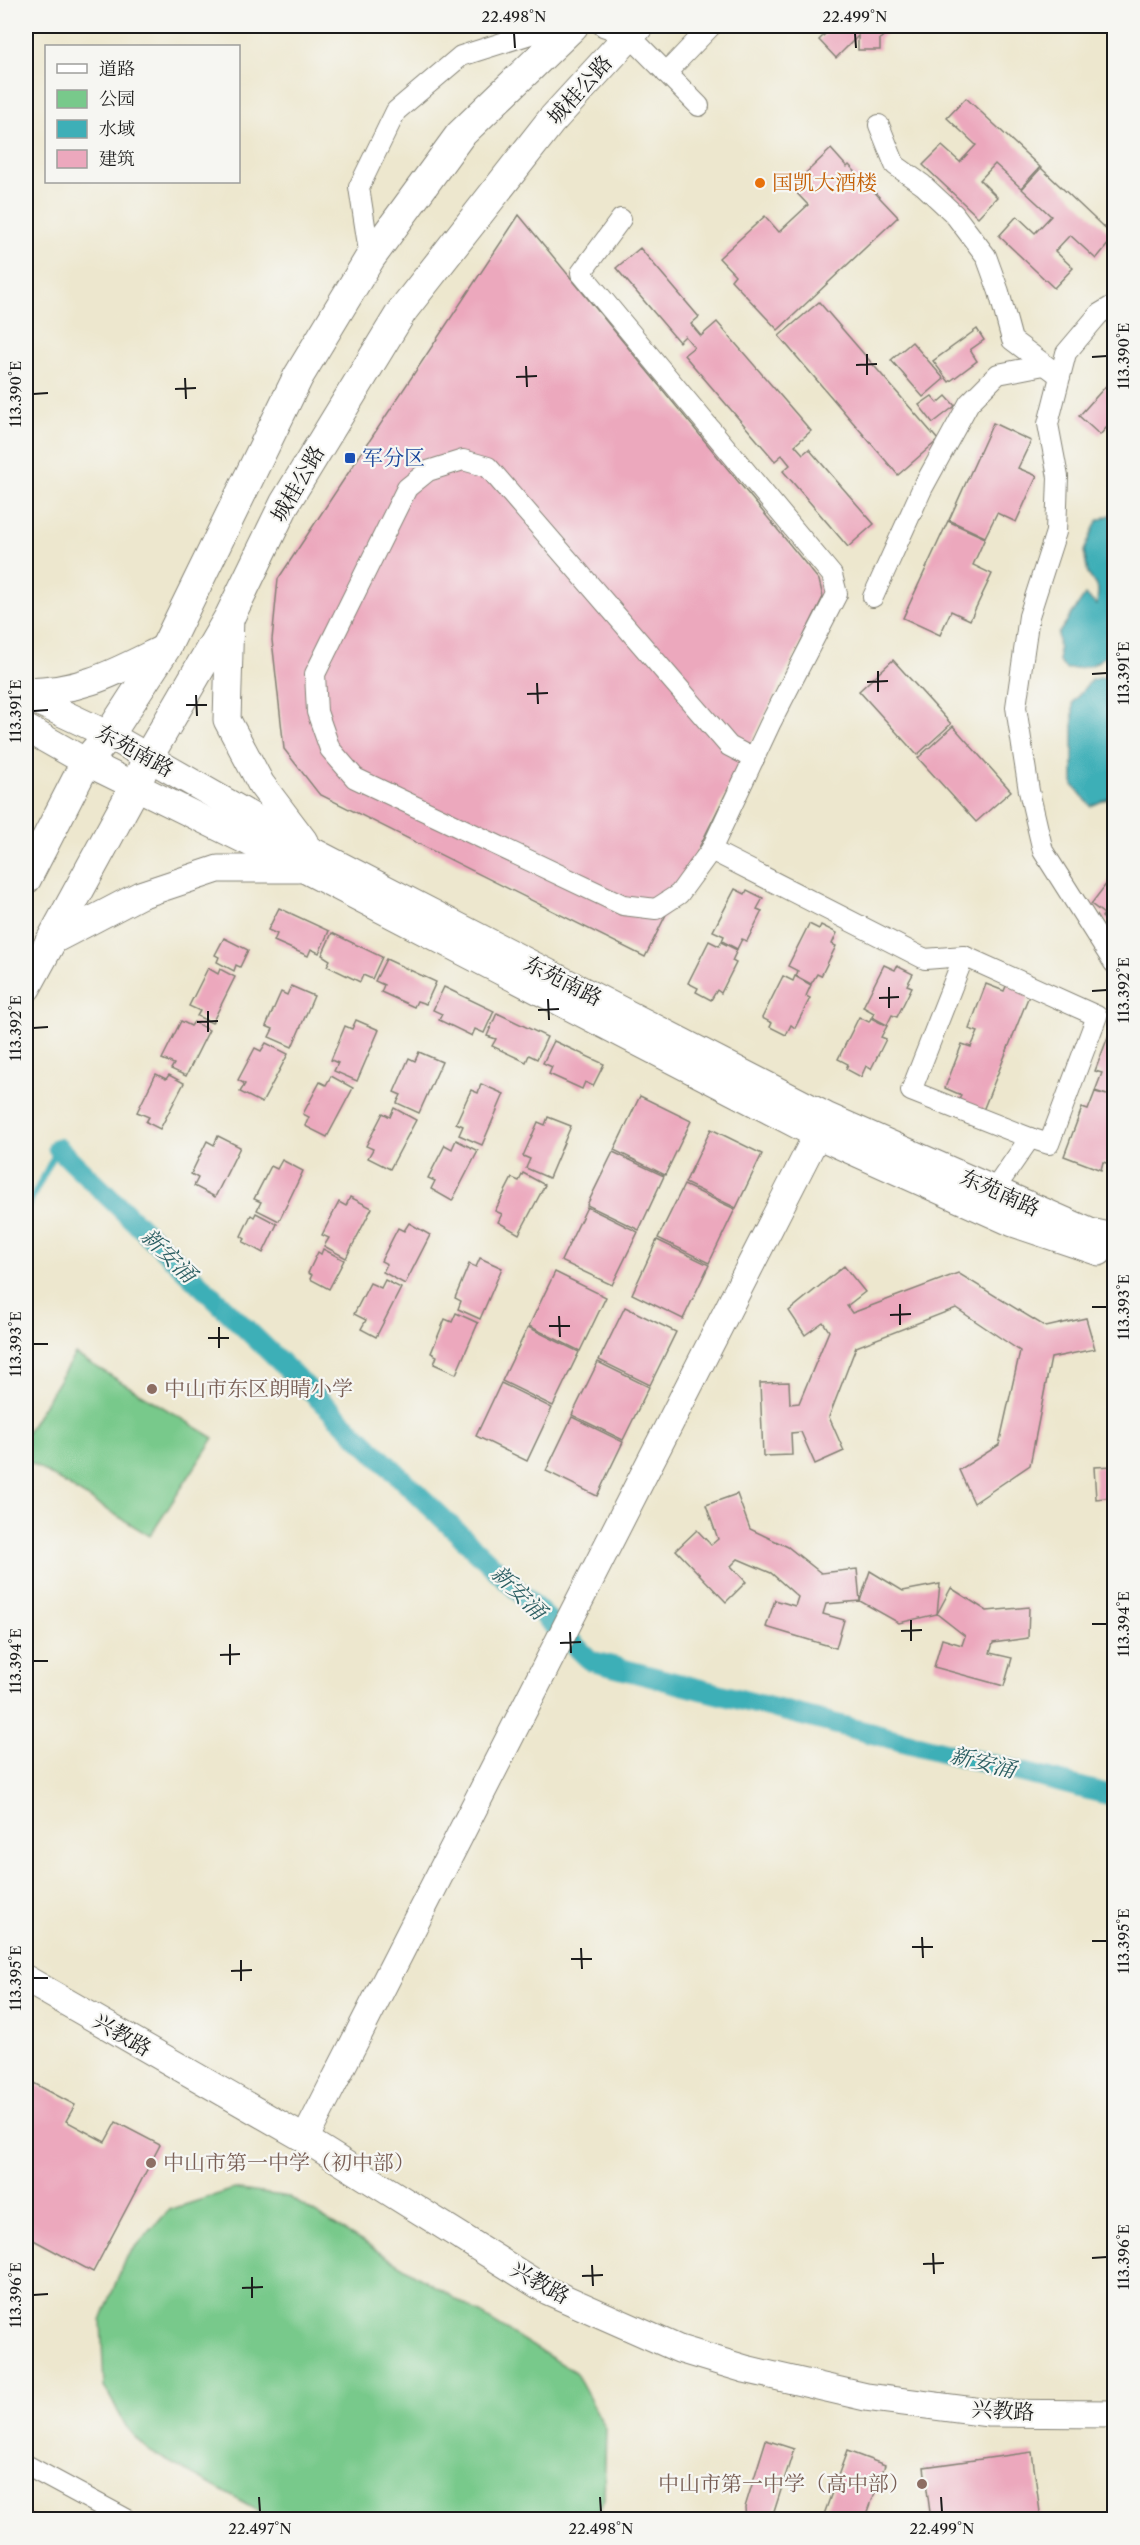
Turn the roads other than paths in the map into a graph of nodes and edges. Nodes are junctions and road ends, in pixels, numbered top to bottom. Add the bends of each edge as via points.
1 (556, 26) edge
2 (573, 26) edge
3 (711, 26) edge
4 (623, 29) edge
5 (666, 73) junction
6 (699, 106) dead end
7 (879, 125) dead end
8 (621, 219) dead end
9 (370, 258) junction
10 (1114, 305) edge
11 (1052, 371) junction
12 (873, 597) dead end
13 (230, 616) junction
14 (166, 647) junction
15 (26, 694) edge
16 (26, 728) edge
17 (109, 735) junction
18 (148, 758) junction
19 (753, 759) junction
20 (86, 762) junction
21 (135, 787) junction
22 (711, 850) junction
23 (308, 860) junction
24 (26, 879) edge
25 (48, 944) junction
26 (964, 956) junction
27 (1114, 963) edge
28 (26, 987) edge
29 (822, 1125) junction
30 (1030, 1138) junction
31 (994, 1190) junction
32 (1114, 1237) edge
33 (1114, 1255) edge
34 (26, 1980) edge
35 (305, 2139) junction
36 (1114, 2414) edge
37 (26, 2465) edge
38 (128, 2520) edge

1 - 9 street via 461,56 396,111 360,187
2 - 9 main road, 城桂公路 via 460,135
3 - 5 street
4 - 5 street
4 - 13 main road, 城桂公路 via 402,311 285,503
5 - 6 street
7 - 11 street via 895,165 954,214 986,255 1012,340
8 - 19 street via 581,273 832,574 837,594
9 - 14 main road, 城桂公路 via 298,377
10 - 11 street via 1099,314
11 - 12 street via 998,374 969,403 922,489
11 - 27 street via 1048,424 1058,477 1056,532 1029,616 1016,707 1043,851
13 - 18 main road, 城桂公路
13 - 23 street via 227,720
14 - 15 street via 103,678 57,691
14 - 17 main road, 城桂公路
15 - 17 street, 东苑南路
16 - 20 street, 东苑南路
17 - 18 street, 东苑南路
17 - 20 main road, 城桂公路
18 - 21 main road, 城桂公路
18 - 23 street, 东苑南路
19 - 22 street
19 - 22 street via 729,746 488,467 463,460 428,471 407,488 315,674 317,712 330,749 355,777 623,905 656,909 679,894
20 - 21 street, 东苑南路
20 - 24 main road, 城桂公路
21 - 23 street, 东苑南路
21 - 25 main road, 城桂公路
22 - 26 street via 925,959
23 - 25 street via 218,869 140,895
23 - 29 street, 东苑南路
25 - 28 main road, 城桂公路
26 - 30 street via 911,1091
26 - 30 street via 1097,1016 1049,1144
29 - 31 street, 东苑南路
29 - 33 street, 东苑南路 via 1013,1223
29 - 35 street
30 - 31 street
31 - 32 street, 东苑南路 via 1090,1232
34 - 35 street, 兴教路
35 - 36 street, 兴教路 via 548,2291 679,2349 866,2397 988,2413
37 - 38 street

